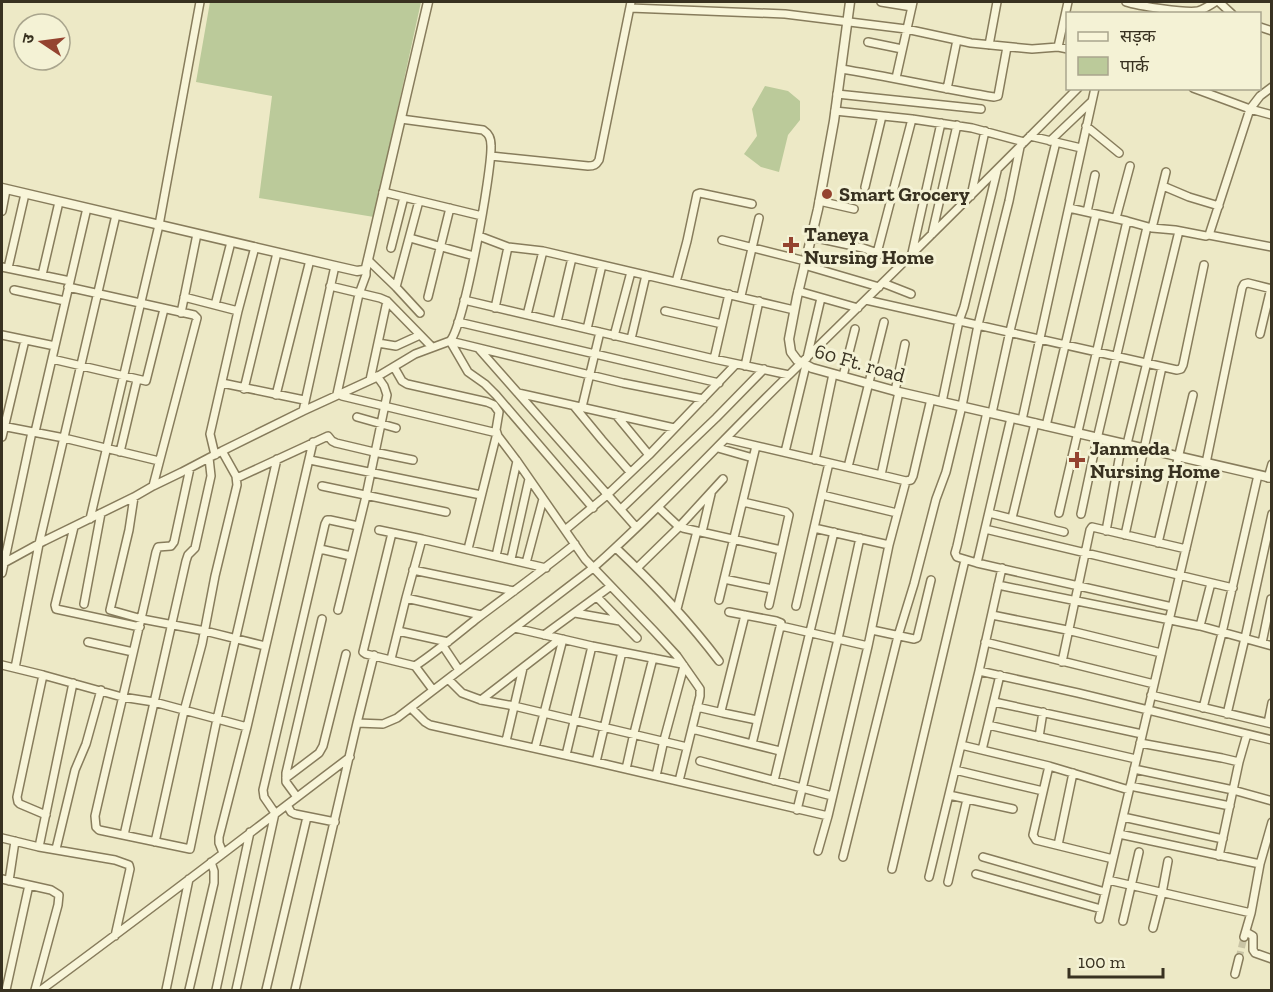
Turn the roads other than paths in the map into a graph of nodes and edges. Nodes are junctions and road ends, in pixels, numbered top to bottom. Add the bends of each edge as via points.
1 (200, 2) edge
2 (428, 2) edge
3 (850, 2) edge
4 (882, 2) edge
5 (997, 2) edge
6 (1068, 2) edge
7 (1126, 2) edge
8 (1217, 2) edge
9 (912, 4) edge
10 (1152, 4) edge
11 (630, 5) edge
12 (1230, 12) edge
13 (847, 21) junction
14 (906, 29) junction
15 (957, 40) junction
16 (868, 42) dead end
17 (988, 45) junction
18 (1007, 47) junction
19 (1058, 47) junction
20 (902, 49) junction
21 (1066, 49) edge
22 (841, 69) junction
23 (896, 78) junction
24 (1272, 87) edge
25 (947, 89) junction
26 (1076, 90) edge
27 (1094, 90) edge
28 (1198, 90) edge
29 (837, 94) junction
30 (1091, 102) junction
31 (1250, 109) junction
32 (981, 110) dead end
33 (835, 111) junction
34 (1272, 115) edge
35 (882, 117) junction
36 (401, 119) junction
37 (912, 119) junction
38 (941, 123) junction
39 (957, 125) junction
40 (1086, 126) junction
41 (985, 131) junction
42 (1030, 136) junction
43 (1053, 142) junction
44 (1022, 144) junction
45 (1081, 148) junction
46 (1119, 153) dead end
47 (490, 156) junction
48 (1130, 166) dead end
49 (998, 170) junction
50 (1166, 172) dead end
51 (1095, 175) dead end
52 (1163, 186) junction
53 (865, 187) dead end
54 (4, 189) edge
55 (383, 192) junction
56 (25, 194) junction
57 (971, 196) junction
58 (404, 197) junction
59 (419, 201) junction
60 (819, 201) junction
61 (58, 202) junction
62 (752, 204) dead end
63 (1219, 206) junction
64 (87, 208) junction
65 (450, 208) junction
66 (1069, 208) junction
67 (854, 209) dead end
68 (2, 211) edge
69 (1088, 212) junction
70 (1096, 214) junction
71 (116, 215) junction
72 (482, 216) junction
73 (759, 218) dead end
74 (1116, 218) junction
75 (1127, 221) junction
76 (159, 225) junction
77 (1150, 227) junction
78 (1179, 231) junction
79 (196, 234) junction
80 (932, 234) junction
81 (1209, 235) junction
82 (479, 236) junction
83 (812, 237) junction
84 (410, 238) junction
85 (722, 240) dead end
86 (231, 242) junction
87 (440, 246) junction
88 (1272, 246) edge
89 (255, 247) junction
90 (508, 247) junction
91 (752, 247) junction
92 (391, 248) dead end
93 (543, 251) junction
94 (277, 253) junction
95 (877, 253) junction
96 (911, 254) junction
97 (474, 256) junction
98 (572, 258) junction
99 (310, 260) junction
100 (903, 262) junction
101 (805, 263) junction
102 (367, 264) junction
103 (602, 265) junction
104 (1204, 265) dead end
105 (335, 266) junction
106 (5, 267) edge
107 (631, 272) junction
108 (42, 275) junction
109 (646, 275) junction
110 (676, 282) junction
111 (69, 284) junction
112 (881, 285) junction
113 (330, 286) junction
114 (396, 287) junction
115 (1271, 288) edge
116 (14, 290) dead end
117 (798, 291) junction
118 (98, 294) junction
119 (359, 294) junction
120 (729, 294) junction
121 (911, 294) dead end
122 (741, 296) junction
123 (184, 297) junction
124 (428, 297) dead end
125 (821, 298) junction
126 (464, 300) junction
127 (866, 300) junction
128 (65, 301) junction
129 (387, 301) junction
130 (759, 301) junction
131 (141, 303) junction
132 (215, 305) junction
133 (495, 308) junction
134 (858, 308) junction
135 (164, 309) junction
136 (794, 310) junction
137 (238, 311) junction
138 (665, 311) dead end
139 (181, 313) junction
140 (420, 313) dead end
141 (527, 315) junction
142 (959, 321) junction
143 (458, 322) junction
144 (557, 322) junction
145 (884, 322) dead end
146 (722, 324) junction
147 (978, 325) junction
148 (587, 329) junction
149 (855, 329) dead end
150 (1010, 331) junction
151 (600, 332) junction
152 (1260, 334) dead end
153 (2, 335) edge
154 (420, 335) junction
155 (614, 336) junction
156 (1040, 338) junction
157 (632, 339) junction
158 (25, 340) junction
159 (450, 341) junction
160 (378, 343) junction
161 (905, 344) dead end
162 (1065, 344) junction
163 (55, 346) junction
164 (432, 347) junction
165 (479, 349) junction
166 (1096, 352) junction
167 (595, 354) junction
168 (1117, 356) junction
169 (52, 359) junction
170 (714, 359) junction
171 (805, 362) junction
172 (1147, 363) junction
173 (736, 364) junction
174 (81, 366) junction
175 (745, 366) junction
176 (394, 367) junction
177 (1162, 367) junction
178 (764, 369) junction
179 (833, 374) junction
180 (590, 375) junction
181 (789, 375) junction
182 (124, 376) junction
183 (843, 376) junction
184 (374, 378) junction
185 (137, 380) junction
186 (719, 383) junction
187 (868, 383) junction
188 (222, 384) junction
189 (244, 389) junction
190 (897, 391) junction
191 (518, 393) junction
192 (276, 395) junction
193 (340, 395) junction
194 (1192, 395) dead end
195 (703, 399) junction
196 (931, 399) junction
197 (304, 400) junction
198 (942, 402) junction
199 (384, 405) junction
200 (578, 406) junction
201 (962, 406) junction
202 (303, 411) junction
203 (990, 413) junction
204 (616, 415) junction
205 (357, 417) dead end
206 (1011, 418) junction
207 (1022, 420) junction
208 (380, 423) junction
209 (1035, 423) junction
210 (1046, 426) junction
211 (3, 427) edge
212 (396, 428) dead end
213 (674, 428) junction
214 (33, 432) junction
215 (497, 433) junction
216 (1077, 434) junction
217 (2, 437) edge
218 (64, 438) junction
219 (727, 439) junction
220 (1097, 439) junction
221 (313, 442) junction
222 (1125, 444) junction
223 (756, 446) junction
224 (718, 448) junction
225 (1144, 448) junction
226 (106, 449) junction
227 (120, 452) junction
228 (374, 452) junction
229 (785, 452) junction
230 (215, 455) junction
231 (649, 455) junction
232 (1178, 457) junction
233 (753, 458) junction
234 (277, 459) junction
235 (310, 460) junction
236 (413, 460) dead end
237 (815, 460) junction
238 (159, 461) junction
239 (517, 462) junction
240 (829, 463) junction
241 (1206, 463) junction
242 (1272, 464) edge
243 (848, 467) junction
244 (190, 468) junction
245 (630, 472) junction
246 (370, 473) junction
247 (881, 475) junction
248 (1258, 475) junction
249 (237, 478) junction
250 (529, 478) junction
251 (1270, 478) edge
252 (723, 479) dead end
253 (906, 481) junction
254 (153, 486) junction
255 (322, 486) dead end
256 (712, 493) junction
257 (481, 495) junction
258 (607, 495) junction
259 (822, 495) junction
260 (366, 496) junction
261 (134, 497) junction
262 (543, 500) junction
263 (742, 502) junction
264 (593, 507) junction
265 (658, 507) junction
266 (621, 509) junction
267 (446, 512) dead end
268 (101, 513) junction
269 (897, 513) junction
270 (989, 513) junction
271 (1059, 513) dead end
272 (1081, 514) dead end
273 (1272, 514) edge
274 (1012, 518) junction
275 (90, 519) junction
276 (74, 526) junction
277 (358, 526) junction
278 (636, 527) junction
279 (679, 527) junction
280 (814, 528) junction
281 (985, 529) junction
282 (379, 530) dead end
283 (565, 530) junction
284 (1106, 531) junction
285 (699, 532) junction
286 (834, 532) junction
287 (1064, 532) dead end
288 (392, 533) junction
289 (1125, 535) junction
290 (860, 538) junction
291 (422, 539) junction
292 (734, 539) junction
293 (1158, 543) junction
294 (1269, 543) edge
295 (39, 544) junction
296 (575, 544) junction
297 (890, 545) junction
298 (616, 548) junction
299 (320, 549) junction
300 (468, 549) junction
301 (1186, 549) junction
302 (781, 550) junction
303 (1086, 553) junction
304 (351, 556) junction
305 (496, 556) junction
306 (511, 560) junction
307 (965, 560) junction
308 (526, 563) junction
309 (977, 563) junction
310 (3, 564) edge
311 (546, 568) junction
312 (593, 568) junction
313 (637, 568) junction
314 (1002, 568) junction
315 (413, 570) junction
316 (2, 573) edge
317 (1179, 576) junction
318 (724, 579) junction
319 (931, 580) dead end
320 (1211, 583) junction
321 (998, 585) junction
322 (1079, 585) junction
323 (611, 586) junction
324 (1233, 588) junction
325 (772, 589) junction
326 (514, 591) junction
327 (597, 597) junction
328 (406, 598) junction
329 (1271, 599) edge
330 (719, 600) dead end
331 (1076, 601) junction
332 (84, 604) dead end
333 (769, 605) dead end
334 (796, 606) dead end
335 (1172, 607) junction
336 (676, 609) junction
337 (338, 610) dead end
338 (729, 612) dead end
339 (575, 613) junction
340 (481, 615) junction
341 (745, 615) junction
342 (992, 615) junction
343 (322, 619) dead end
344 (1169, 620) junction
345 (620, 621) junction
346 (141, 623) junction
347 (171, 625) junction
348 (781, 626) junction
349 (1200, 626) junction
350 (514, 628) junction
351 (872, 630) junction
352 (205, 631) junction
353 (398, 631) junction
354 (1070, 631) junction
355 (810, 632) junction
356 (1222, 633) junction
357 (544, 635) junction
358 (898, 636) junction
359 (637, 638) dead end
360 (1245, 638) junction
361 (236, 639) junction
362 (561, 639) junction
363 (838, 639) junction
364 (88, 642) dead end
365 (985, 642) junction
366 (1262, 643) junction
367 (446, 644) junction
368 (868, 645) junction
369 (265, 646) junction
370 (592, 646) junction
371 (1272, 646) edge
372 (133, 652) junction
373 (622, 652) junction
374 (1161, 653) junction
375 (346, 654) dead end
376 (374, 655) junction
377 (653, 658) junction
378 (391, 659) junction
379 (719, 661) dead end
380 (1062, 662) junction
381 (2, 665) edge
382 (683, 665) junction
383 (415, 666) junction
384 (15, 668) junction
385 (523, 668) junction
386 (459, 670) junction
387 (979, 671) junction
388 (43, 675) junction
389 (1000, 675) junction
390 (448, 680) junction
391 (73, 682) junction
392 (1154, 684) junction
393 (101, 690) junction
394 (433, 690) junction
395 (1151, 695) junction
396 (122, 697) junction
397 (481, 700) junction
398 (154, 702) junction
399 (994, 702) junction
400 (1272, 703) edge
401 (514, 706) junction
402 (698, 707) junction
403 (411, 708) junction
404 (1203, 708) junction
405 (184, 711) junction
406 (1148, 711) junction
407 (1043, 712) junction
408 (544, 713) junction
409 (723, 713) junction
410 (1227, 714) junction
411 (217, 719) junction
412 (574, 720) junction
413 (758, 720) junction
414 (357, 723) junction
415 (1270, 724) edge
416 (988, 725) junction
417 (604, 726) junction
418 (247, 727) junction
419 (692, 729) junction
420 (634, 733) junction
421 (1142, 734) junction
422 (1246, 734) junction
423 (1039, 737) junction
424 (664, 740) junction
425 (1272, 740) edge
426 (506, 741) junction
427 (1140, 743) junction
428 (752, 744) junction
429 (961, 745) junction
430 (687, 747) junction
431 (535, 748) junction
432 (982, 750) junction
433 (780, 751) junction
434 (566, 755) junction
435 (350, 757) junction
436 (1136, 759) junction
437 (700, 761) dead end
438 (596, 762) junction
439 (1239, 762) junction
440 (1048, 766) junction
441 (626, 769) junction
442 (1134, 769) junction
443 (955, 770) junction
444 (1072, 773) junction
445 (656, 776) junction
446 (286, 778) junction
447 (679, 781) junction
448 (774, 781) junction
449 (802, 788) junction
450 (1130, 788) junction
451 (1233, 790) junction
452 (1043, 791) junction
453 (949, 795) junction
454 (832, 796) junction
455 (297, 797) junction
456 (967, 799) junction
457 (1272, 801) edge
458 (287, 805) junction
459 (1230, 806) junction
460 (1013, 809) dead end
461 (797, 810) junction
462 (275, 813) junction
463 (46, 815) junction
464 (828, 816) junction
465 (307, 817) junction
466 (1123, 817) junction
467 (335, 822) junction
468 (1272, 822) edge
469 (250, 832) junction
470 (1119, 834) junction
471 (124, 835) junction
472 (2, 838) edge
473 (1223, 839) junction
474 (15, 841) junction
475 (155, 842) junction
476 (1058, 845) junction
477 (39, 847) junction
478 (56, 849) junction
479 (818, 851) dead end
480 (1139, 852) dead end
481 (223, 853) junction
482 (1219, 856) junction
483 (843, 857) dead end
484 (983, 857) dead end
485 (1113, 859) junction
486 (1168, 861) dead end
487 (211, 862) junction
488 (1260, 864) junction
489 (892, 869) dead end
490 (976, 874) dead end
491 (929, 877) dead end
492 (189, 879) junction
493 (5, 880) edge
494 (1108, 880) junction
495 (948, 882) dead end
496 (29, 885) junction
497 (1132, 886) junction
498 (1105, 892) junction
499 (1162, 893) junction
500 (1101, 909) junction
501 (1251, 914) junction
502 (1099, 919) dead end
503 (1123, 921) dead end
504 (1153, 928) dead end
505 (116, 936) junction
506 (1239, 958) tunnel mouth
507 (1272, 959) edge
508 (1235, 974) dead end
509 (6, 990) edge
510 (35, 990) edge
511 (42, 990) edge
512 (166, 990) edge
513 (189, 990) edge
514 (216, 990) edge
515 (236, 990) edge
516 (266, 990) edge
517 (295, 990) edge

1 - 76 street
2 - 36 street
3 - 13 street, 60 Ft. road
4 - 9 street
5 - 17 street
6 - 19 street
7 - 10 street via 1138,6
8 - 10 street via 1196,11
8 - 12 street
9 - 14 street
11 - 13 street
11 - 47 street via 597,164
13 - 14 street
13 - 22 street, 60 Ft. road
14 - 15 street
14 - 20 street
15 - 17 street
15 - 25 street
16 - 20 street
17 - 18 street
18 - 19 street
18 - 25 street via 996,97
19 - 21 street
20 - 23 street
22 - 23 street
22 - 29 street, 60 Ft. road
23 - 25 street
24 - 31 street
26 - 42 street
27 - 30 street
28 - 31 street
29 - 32 street
29 - 33 street, 60 Ft. road
30 - 40 street
30 - 43 street
31 - 34 street
31 - 63 street
33 - 35 street
33 - 60 street, 60 Ft. road
35 - 37 street
35 - 53 street
36 - 47 street via 483,130 489,135
36 - 55 street
37 - 38 street
37 - 95 street
38 - 39 street
38 - 96 street
39 - 41 street
39 - 80 street
40 - 45 street
40 - 46 street
41 - 44 street
41 - 57 street
42 - 43 street
42 - 44 street
43 - 45 street
43 - 150 street
44 - 49 street
44 - 147 street
45 - 66 street
47 - 72 street
48 - 74 street
49 - 57 street
49 - 142 street
50 - 52 street
51 - 69 street
52 - 63 street
52 - 77 street
54 - 56 street
54 - 68 street
55 - 58 street
55 - 102 street
56 - 61 street
56 - 106 street
57 - 80 street
58 - 59 street
58 - 92 street
59 - 65 street
59 - 84 street
60 - 67 street
60 - 83 street, 60 Ft. road
61 - 64 street
61 - 108 street
62 - 110 street via 697,194
63 - 81 street
64 - 71 street
64 - 111 street
65 - 72 street
65 - 87 street
66 - 69 street
66 - 156 street
69 - 70 street
70 - 74 street
70 - 162 street
71 - 76 street
71 - 118 street
72 - 82 street
73 - 91 street
74 - 75 street
75 - 77 street
75 - 166 street
76 - 79 street
76 - 131 street
77 - 78 street
77 - 168 street
78 - 81 street
78 - 172 street
79 - 86 street
79 - 123 street
80 - 96 street
81 - 88 street
82 - 90 street
82 - 97 street
83 - 95 street
83 - 101 street, 60 Ft. road
84 - 87 street
84 - 114 street
85 - 91 street
86 - 89 street
86 - 132 street
87 - 97 street
87 - 124 street
89 - 94 street
89 - 137 street
90 - 93 street
90 - 133 street
91 - 101 street
91 - 122 street
93 - 98 street
93 - 141 street
94 - 99 street
94 - 189 street
95 - 100 street
96 - 100 street
97 - 126 street
98 - 103 street
98 - 144 street
99 - 105 street
99 - 192 street
100 - 112 street
101 - 112 street
101 - 117 street, 60 Ft. road
102 - 105 street via 361,271
102 - 114 street
102 - 119 street
103 - 107 street
103 - 148 street
104 - 177 street via 1183,365 1177,370
105 - 113 street
106 - 108 street
107 - 109 street
107 - 155 street
108 - 111 street
109 - 110 street
109 - 157 street
110 - 120 street
111 - 118 street
111 - 128 street
112 - 121 street
112 - 127 street
113 - 119 street
113 - 197 street
114 - 140 street
115 - 152 street
115 - 241 street via 1248,283 1242,288
116 - 128 street
117 - 125 street
117 - 136 street, 60 Ft. road
118 - 131 street
118 - 174 street
119 - 129 street
119 - 193 street
120 - 122 street
120 - 146 street
122 - 130 street
123 - 132 street
123 - 139 street
125 - 134 street
125 - 171 street
126 - 133 street
126 - 143 street
127 - 134 street
127 - 142 street
128 - 163 street
129 - 154 street
129 - 160 street
130 - 136 street
130 - 175 street
131 - 135 street
131 - 182 street
132 - 137 street
133 - 141 street
134 - 171 street
135 - 139 street
135 - 185 street via 148,380
136 - 171 street, 60 Ft. road via 789,345 794,356
137 - 188 street
138 - 146 street
139 - 238 street via 196,316 196,320
141 - 144 street
142 - 147 street
142 - 198 street
143 - 159 street
143 - 167 street
144 - 148 street
145 - 187 street
146 - 170 street
147 - 150 street
147 - 201 street
148 - 151 street
149 - 183 street
150 - 156 street
150 - 203 street
151 - 155 street
151 - 167 street
153 - 158 street
154 - 160 street via 396,346
154 - 164 street
155 - 157 street
156 - 162 street
156 - 207 street
157 - 170 street
158 - 163 street
158 - 211 street
159 - 164 street
159 - 165 street
159 - 264 street via 468,372 496,395
160 - 184 street
161 - 190 street
162 - 166 street
162 - 210 street
163 - 169 street
164 - 176 street
165 - 180 street
165 - 191 street
166 - 168 street
166 - 216 street
167 - 180 street
167 - 186 street
168 - 172 street
168 - 220 street
169 - 174 street
169 - 214 street
170 - 173 street
171 - 179 street, 60 Ft. road
171 - 181 street
171 - 229 street
172 - 177 street
172 - 222 street
173 - 175 street
173 - 186 street
174 - 182 street
174 - 218 street
175 - 178 street
176 - 184 street
176 - 215 street via 407,384 493,404 499,412
177 - 225 street
178 - 181 street
178 - 266 street
179 - 183 street, 60 Ft. road
179 - 237 street
180 - 195 street
180 - 200 street
181 - 219 street
182 - 185 street
182 - 226 street
183 - 187 street, 60 Ft. road
184 - 193 street
184 - 199 street via 387,392
185 - 227 street
186 - 195 street
187 - 190 street, 60 Ft. road
187 - 243 street
188 - 189 street
188 - 230 street via 210,434
189 - 192 street
190 - 196 street, 60 Ft. road
190 - 247 street
191 - 200 street
191 - 258 street
192 - 197 street
193 - 199 street
193 - 202 street
194 - 232 street
195 - 213 street
196 - 198 street, 60 Ft. road
196 - 253 street via 913,476
197 - 202 street
198 - 201 street, 60 Ft. road
199 - 208 street
199 - 215 street
200 - 204 street
200 - 245 street
201 - 203 street, 60 Ft. road
201 - 358 street
202 - 230 street
203 - 206 street, 60 Ft. road
203 - 307 street via 956,553
204 - 213 street
204 - 231 street
205 - 208 street
206 - 207 street, 60 Ft. road
206 - 270 street
207 - 209 street, 60 Ft. road
208 - 212 street
208 - 228 street
209 - 210 street, 60 Ft. road
209 - 274 street
210 - 216 street, 60 Ft. road
211 - 214 street
211 - 217 street
213 - 231 street
214 - 218 street
214 - 310 street
215 - 239 street
215 - 257 street
216 - 220 street, 60 Ft. road
216 - 271 street
218 - 226 street
218 - 295 street
219 - 223 street
219 - 224 street
220 - 222 street, 60 Ft. road
220 - 272 street
221 - 228 street via 328,436 334,442
221 - 234 street
221 - 235 street
222 - 225 street, 60 Ft. road
222 - 284 street
223 - 229 street
223 - 233 street
224 - 233 street
224 - 265 street
225 - 232 street, 60 Ft. road
225 - 289 street
226 - 227 street
226 - 275 street
227 - 238 street
228 - 236 street
228 - 246 street
229 - 237 street
230 - 244 street
230 - 249 street
230 - 347 street via 195,548 186,561
231 - 245 street
232 - 241 street, 60 Ft. road
232 - 293 street
233 - 263 street
234 - 249 street
234 - 361 street
235 - 246 street
235 - 369 street
237 - 240 street
238 - 254 street
239 - 250 street
239 - 305 street
240 - 243 street
240 - 259 street
241 - 248 street, 60 Ft. road
241 - 301 street
242 - 251 street
243 - 247 street
244 - 254 street
244 - 346 street via 174,542 158,547
245 - 258 street
246 - 257 street
246 - 260 street
247 - 253 street
248 - 251 street, 60 Ft. road
248 - 324 street
249 - 352 street
250 - 262 street
250 - 306 street
252 - 256 street
253 - 269 street
254 - 261 street
255 - 260 street
256 - 279 street
256 - 285 street
257 - 300 street
258 - 264 street
258 - 266 street
259 - 269 street
259 - 280 street
260 - 267 street
260 - 277 street
261 - 268 street
261 - 346 street via 110,607 111,611
262 - 283 street
262 - 308 street
263 - 292 street
263 - 302 street via 788,513
264 - 283 street
265 - 278 street
265 - 279 street
266 - 278 street
268 - 275 street
268 - 332 street
269 - 297 street
270 - 274 street
270 - 281 street
273 - 294 street
274 - 287 street
275 - 276 street
276 - 295 street
276 - 346 street via 56,609
277 - 299 street via 328,519
277 - 304 street
278 - 298 street
279 - 285 street
279 - 313 street
280 - 286 street
280 - 334 street
281 - 303 street
281 - 309 street
282 - 288 street
283 - 296 street
284 - 289 street
284 - 303 street via 1092,527
285 - 292 street
285 - 336 street
286 - 290 street
286 - 355 street
288 - 291 street
288 - 376 street via 363,650
289 - 293 street
290 - 297 street
290 - 363 street
291 - 300 street
291 - 315 street
292 - 302 street
292 - 318 street
293 - 301 street
294 - 360 street
295 - 310 street
295 - 384 street
296 - 311 street
296 - 312 street
297 - 351 street
298 - 312 street
298 - 313 street
299 - 304 street
299 - 462 street via 263,790
300 - 305 street
301 - 317 street
302 - 325 street
303 - 317 street
303 - 322 street
304 - 337 street
305 - 306 street
306 - 308 street
307 - 309 street
307 - 489 street
308 - 311 street
309 - 314 street
310 - 316 street
311 - 326 street
312 - 323 street
312 - 350 street
313 - 336 street
314 - 321 street
314 - 322 street
315 - 326 street
315 - 328 street
317 - 320 street
317 - 335 street
318 - 325 street
318 - 330 street
319 - 358 street via 917,638
320 - 324 street
320 - 349 street
321 - 331 street
321 - 342 street
322 - 331 street
322 - 335 street
323 - 327 street
323 - 382 street
324 - 356 street
325 - 333 street
326 - 340 street
327 - 339 street
327 - 345 street
328 - 340 street
328 - 353 street
329 - 366 street
331 - 344 street
331 - 354 street
335 - 344 street
336 - 379 street
338 - 341 street
339 - 345 street
339 - 357 street
340 - 367 street
341 - 348 street via 779,621
341 - 409 street
342 - 354 street
342 - 365 street
343 - 446 street
344 - 349 street
344 - 374 street
345 - 359 street
346 - 347 street
346 - 372 street
347 - 352 street
347 - 398 street
348 - 355 street
348 - 413 street
349 - 356 street
350 - 357 street
350 - 386 street
351 - 358 street
351 - 368 street
352 - 361 street
352 - 405 street
353 - 367 street
353 - 378 street
354 - 374 street
354 - 380 street
355 - 363 street
355 - 433 street
356 - 360 street
356 - 404 street
357 - 362 street
358 - 483 street
360 - 366 street
360 - 410 street
361 - 369 street
361 - 411 street
362 - 370 street
362 - 385 street
362 - 408 street
363 - 368 street
363 - 449 street
364 - 372 street
365 - 380 street
365 - 387 street
366 - 371 street
367 - 383 street
367 - 386 street
368 - 454 street
369 - 418 street
370 - 373 street
370 - 412 street
372 - 396 street
373 - 377 street
373 - 417 street
374 - 392 street
375 - 446 street via 323,746
376 - 378 street
376 - 414 street
377 - 382 street
377 - 420 street
378 - 383 street
380 - 392 street
381 - 384 street
382 - 402 street via 700,689
382 - 424 street
383 - 394 street
384 - 388 street
385 - 397 street
385 - 401 street
386 - 390 street
387 - 389 street
387 - 429 street
388 - 391 street
388 - 463 street via 17,797 20,804
389 - 399 street
389 - 406 street
390 - 394 street
390 - 397 street via 462,693
391 - 393 street
391 - 463 street
392 - 395 street
393 - 396 street
393 - 478 street via 75,770
394 - 403 street
395 - 404 street
395 - 406 street
396 - 398 street
396 - 471 street via 95,822 99,830
397 - 401 street
398 - 405 street
398 - 471 street
399 - 407 street
399 - 416 street
400 - 415 street
401 - 408 street
401 - 426 street
402 - 409 street
402 - 419 street
403 - 414 street via 388,722
403 - 426 street via 430,725
404 - 410 street
405 - 411 street
405 - 475 street
406 - 421 street
406 - 422 street
407 - 421 street
407 - 423 street
408 - 412 street
408 - 431 street
409 - 413 street
410 - 415 street
411 - 418 street
411 - 475 street via 190,849
412 - 417 street
412 - 434 street
413 - 428 street
414 - 435 street
416 - 423 street
416 - 432 street
417 - 420 street
417 - 438 street
418 - 481 street via 219,837
419 - 428 street
419 - 430 street
420 - 424 street
420 - 441 street
421 - 427 street
422 - 425 street
422 - 439 street
423 - 436 street
424 - 430 street
424 - 445 street
426 - 431 street
427 - 436 street
427 - 439 street
428 - 433 street
429 - 432 street
429 - 443 street
430 - 447 street
431 - 434 street
432 - 440 street
433 - 448 street
434 - 438 street
435 - 455 street
435 - 467 street
436 - 442 street
437 - 448 street
438 - 441 street
439 - 451 street
440 - 444 street
440 - 452 street
441 - 445 street
442 - 450 street
442 - 451 street
443 - 452 street
443 - 453 street
444 - 450 street
444 - 476 street
445 - 447 street
446 - 455 street
447 - 461 street
448 - 449 street
449 - 454 street
449 - 461 street
450 - 459 street
450 - 466 street
451 - 457 street
451 - 459 street
452 - 476 street via 1033,835 1036,840
453 - 456 street
453 - 491 street
454 - 464 street
455 - 458 street
456 - 460 street
456 - 495 street
458 - 462 street
458 - 465 street via 293,813
459 - 473 street
461 - 464 street
462 - 469 street
462 - 515 street
463 - 477 street
464 - 479 street
465 - 467 street
465 - 516 street
466 - 470 street
466 - 473 street
467 - 517 street
468 - 488 street
469 - 481 street
469 - 514 street
470 - 482 street
470 - 485 street
471 - 475 street
472 - 474 street
473 - 482 street
474 - 477 street
474 - 493 street
476 - 485 street
477 - 478 street
478 - 505 street via 129,865
480 - 497 street
481 - 487 street
482 - 488 street
484 - 498 street
485 - 494 street
486 - 499 street
487 - 492 street
487 - 513 street via 214,883
488 - 501 street
490 - 500 street
492 - 505 street
492 - 512 street
493 - 496 street
494 - 497 street
494 - 498 street
496 - 509 street
496 - 510 street via 55,892 59,900
497 - 499 street
497 - 503 street
498 - 500 street
499 - 501 street
499 - 504 street
500 - 502 street
501 - 507 street via 1245,934 1254,936 1255,953
505 - 511 street
506 - 508 street

